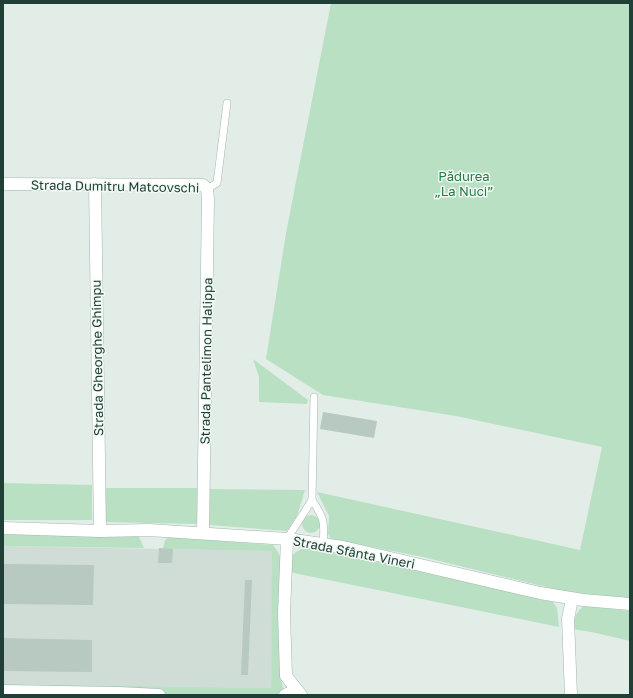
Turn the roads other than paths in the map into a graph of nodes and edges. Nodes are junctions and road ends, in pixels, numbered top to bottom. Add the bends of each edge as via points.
1 (227, 103) dead end
2 (3, 184) edge
3 (95, 184) junction
4 (207, 189) junction
5 (314, 397) dead end
6 (312, 500) junction
7 (3, 528) edge
8 (100, 531) junction
9 (203, 533) junction
10 (287, 539) junction
11 (322, 544) junction
12 (572, 599) junction
13 (630, 604) edge
14 (3, 691) edge
15 (293, 693) edge
16 (160, 695) edge
17 (571, 695) edge

1 - 4 lane, Strada Dumitru Matcovschi via 217,183
2 - 3 street, Strada Dumitru Matcovschi
3 - 4 street, Strada Dumitru Matcovschi via 203,185
3 - 8 street, Strada Gheorghe Ghimpu
4 - 9 street, Strada Pantelimon Halippa
5 - 6 lane
6 - 10 lane
6 - 11 lane via 325,525
7 - 8 street, Strada Sfânta Vineri
8 - 9 street, Strada Sfânta Vineri
9 - 10 street, Strada Sfânta Vineri
10 - 11 street, Strada Sfânta Vineri
10 - 15 street via 284,613 286,676
11 - 12 street, Strada Sfânta Vineri
12 - 13 street, Strada Sfânta Vineri
12 - 17 street via 568,619
14 - 16 street

